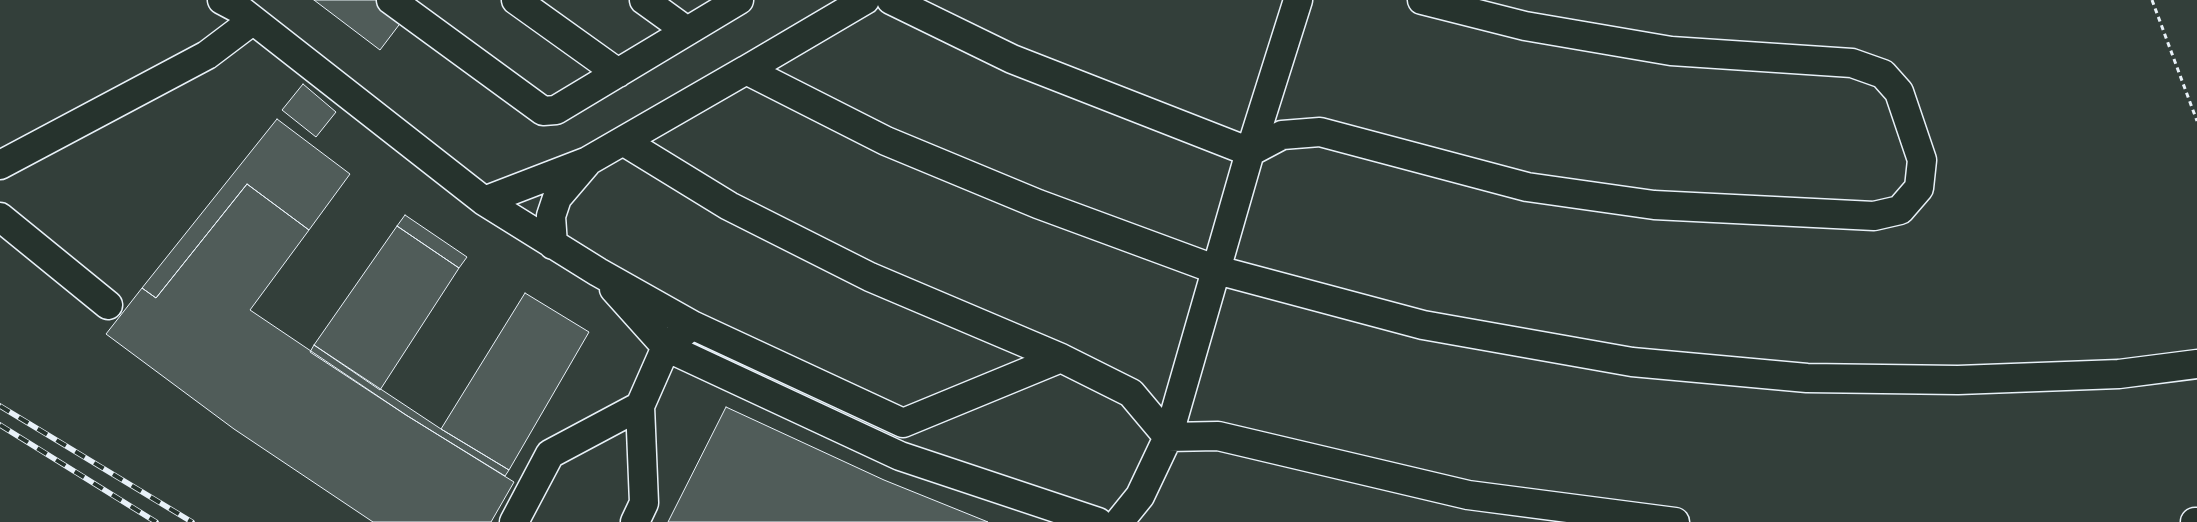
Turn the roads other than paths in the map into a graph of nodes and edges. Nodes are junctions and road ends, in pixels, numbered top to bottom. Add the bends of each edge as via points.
1 (391, 0) edge
2 (516, 0) edge
3 (644, 0) edge
4 (739, 0) edge
5 (865, 0) edge
6 (891, 0) edge
7 (1298, 0) edge
8 (1422, 0) edge
9 (237, 7) edge
10 (688, 31) junction
11 (746, 70) junction
12 (618, 72) junction
13 (623, 141) junction
14 (1250, 152) junction
15 (588, 161) junction
16 (0, 165) edge
17 (484, 201) junction
18 (0, 217) edge
19 (553, 245) junction
20 (1217, 270) junction
21 (598, 272) junction
22 (108, 304) dead end
23 (692, 325) junction
24 (666, 347) junction
25 (1061, 358) junction
26 (2197, 364) edge
27 (640, 406) junction
28 (1168, 437) junction
29 (514, 522) edge
30 (635, 522) edge
31 (1098, 522) edge
32 (1119, 522) edge
33 (1675, 522) edge

1 - 12 lane via 543,111 556,110
2 - 12 lane
3 - 10 lane
4 - 10 lane
5 - 11 lane
6 - 14 lane via 1012,59
7 - 14 lane
8 - 14 lane via 1525,26 1671,51 1852,63 1883,74 1899,92 1922,160 1919,188 1900,210 1874,216 1654,205 1527,187 1320,132 1282,134
9 - 16 lane via 207,55
9 - 17 lane
10 - 12 lane
11 - 13 lane
11 - 20 lane via 886,141 1038,204
13 - 15 lane
13 - 25 lane via 729,206 853,268
14 - 20 lane
15 - 17 lane
15 - 19 lane via 557,198 551,216
17 - 19 lane
18 - 22 lane
19 - 21 lane
20 - 26 lane via 1423,326 1632,362 1807,378 1958,380 2119,374
20 - 28 lane
21 - 23 lane
21 - 24 lane
23 - 24 lane
23 - 25 lane via 903,423
24 - 27 lane
24 - 31 lane via 900,456
25 - 28 lane via 1131,393
27 - 29 lane via 550,454
27 - 30 lane via 644,503
28 - 32 lane via 1140,496
28 - 33 lane via 1218,436 1468,495

